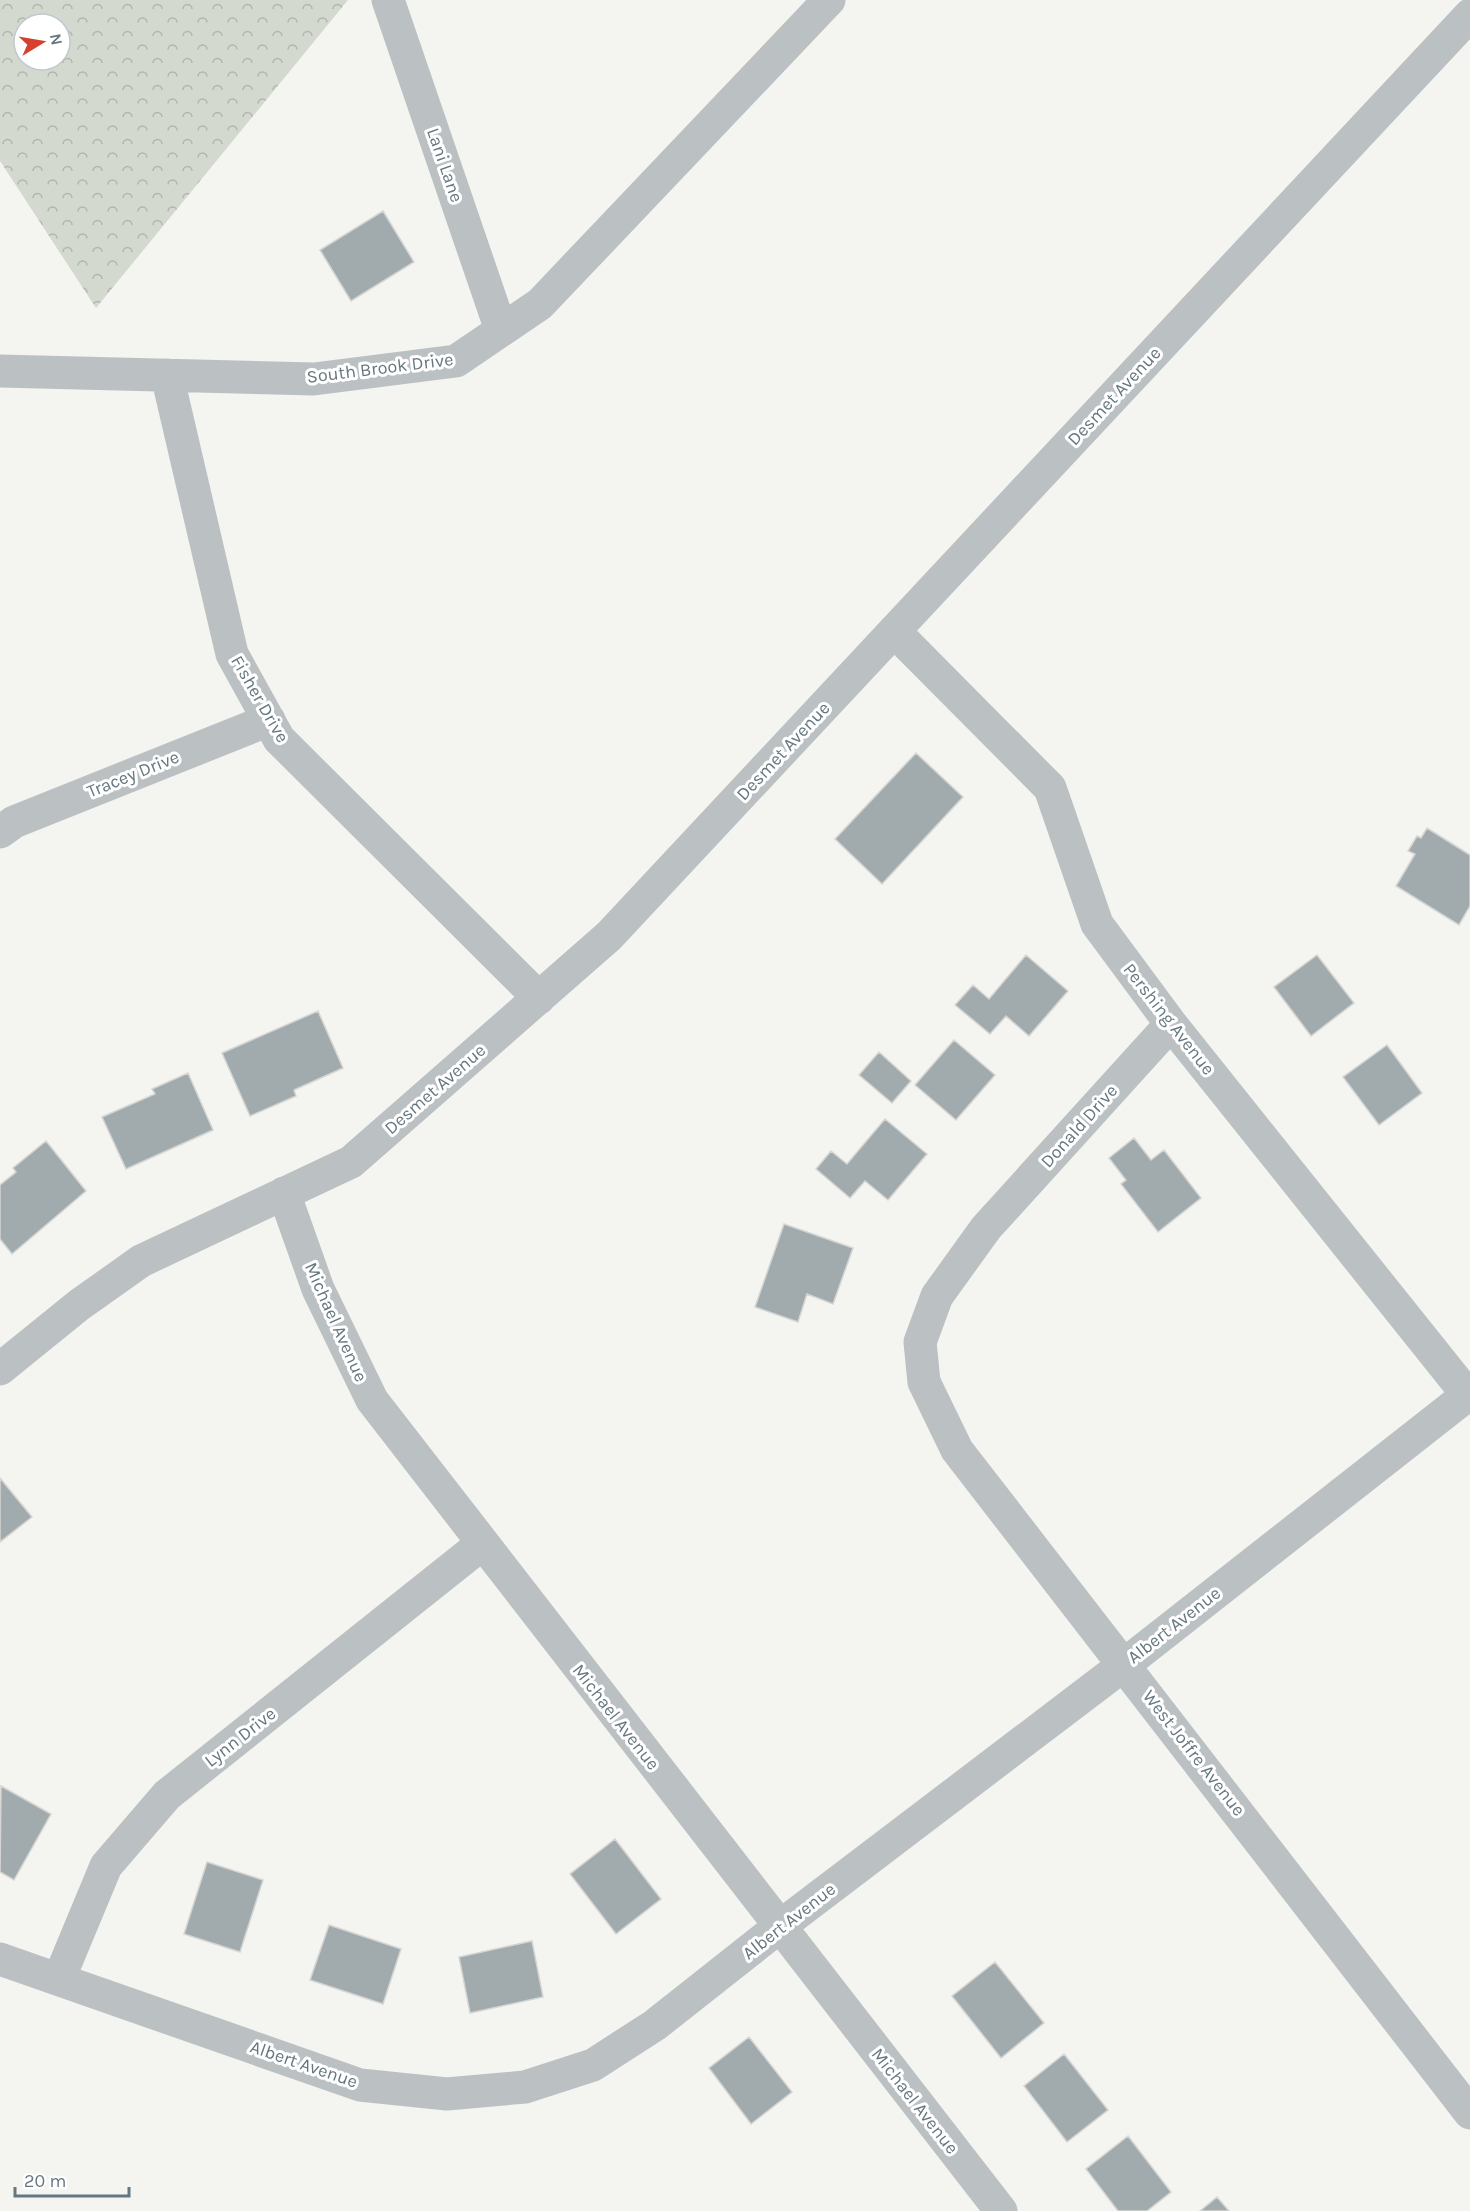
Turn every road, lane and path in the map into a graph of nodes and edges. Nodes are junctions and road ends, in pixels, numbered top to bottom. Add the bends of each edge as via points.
1 (388, 0) edge
2 (829, 0) edge
3 (1470, 15) edge
4 (501, 330) junction
5 (0, 370) edge
6 (167, 375) junction
7 (894, 631) junction
8 (269, 720) junction
9 (0, 832) edge
10 (539, 998) junction
11 (1172, 1024) junction
12 (284, 1193) junction
13 (987, 1228) joint
14 (0, 1369) edge
15 (1469, 1395) edge
16 (482, 1544) junction
17 (1125, 1664) junction
18 (779, 1927) junction
19 (0, 1959) edge
20 (59, 1979) junction
21 (1470, 2113) edge
22 (1001, 2211) edge

1 - 4 street, Lani Lane
2 - 4 street, South Brook Drive via 540,304
3 - 7 street, Desmet Avenue
4 - 6 street, South Brook Drive via 456,361 314,379
5 - 6 street, South Brook Drive
6 - 8 street, Fisher Drive via 232,654
7 - 10 street, Desmet Avenue via 609,936
7 - 11 street, Pershing Avenue via 1050,788 1097,924
8 - 9 street, Tracey Drive via 14,822
8 - 10 street, Fisher Drive via 279,739
10 - 12 street, Desmet Avenue via 351,1162
11 - 13 street, Donald Drive
11 - 15 street, Pershing Avenue
12 - 14 street, Desmet Avenue via 141,1261
12 - 16 street, Michael Avenue via 318,1289 372,1400
13 - 17 street, West Joffre Avenue via 937,1296 920,1342 924,1382 957,1450
15 - 17 street, Albert Avenue
16 - 18 street, Michael Avenue
16 - 20 street, Lynn Drive via 167,1795 106,1866
17 - 18 street, Albert Avenue
17 - 21 street, West Joffre Avenue
18 - 20 street, Albert Avenue via 655,2025 593,2065 525,2087 447,2094 360,2085
18 - 22 street, Michael Avenue
19 - 20 street, Albert Avenue

